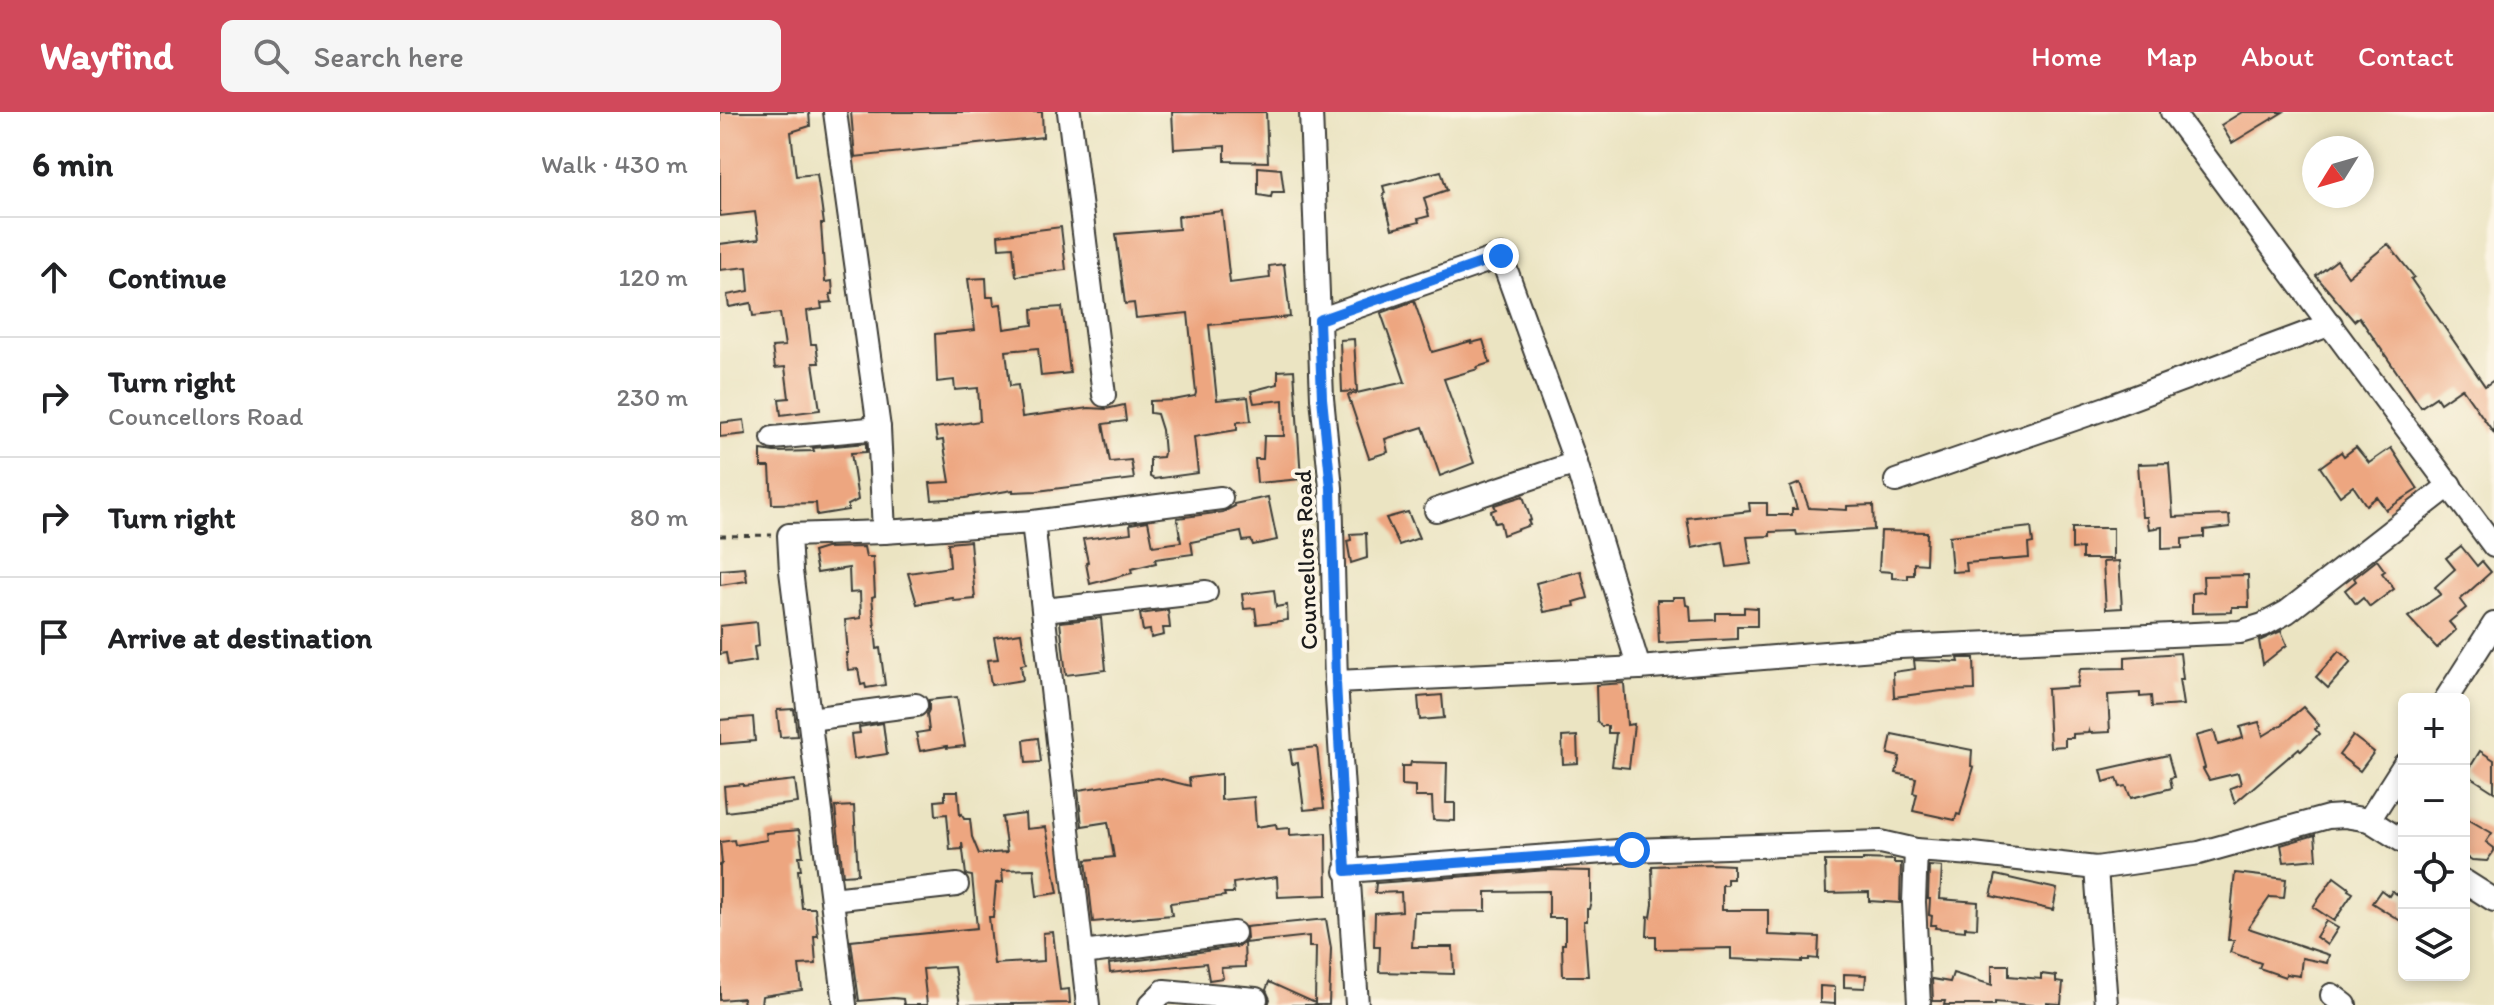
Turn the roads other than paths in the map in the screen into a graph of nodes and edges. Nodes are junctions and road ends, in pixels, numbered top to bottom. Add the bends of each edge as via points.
1 (835, 112) edge
2 (1069, 112) edge
3 (1311, 112) edge
4 (2172, 112) edge
5 (1319, 320) junction
6 (2331, 324) junction
7 (1104, 395) dead end
8 (879, 428) junction
9 (773, 438) dead end
10 (1576, 463) junction
11 (1896, 481) dead end
12 (2450, 485) junction
13 (1221, 498) dead end
14 (1436, 510) dead end
15 (1033, 522) junction
16 (884, 532) junction
17 (2494, 546) edge
18 (1206, 592) dead end
19 (1044, 610) junction
20 (2494, 624) edge
21 (1639, 668) junction
22 (1336, 682) junction
23 (2450, 693) edge
24 (916, 705) dead end
25 (810, 719) junction
26 (2398, 774) edge
27 (2369, 820) junction
28 (2398, 838) edge
29 (1916, 850) junction
30 (2096, 868) junction
31 (1346, 871) junction
32 (2470, 884) edge
33 (957, 885) dead end
34 (2493, 896) edge
35 (832, 899) junction
36 (1234, 933) dead end
37 (1083, 953) junction
38 (1256, 999) dead end
39 (845, 1005) edge
40 (1088, 1005) edge
41 (1150, 1005) edge
42 (1357, 1005) edge
43 (1919, 1005) edge
44 (2106, 1005) edge

1 - 8 street
2 - 7 street
3 - 5 street, Councellors Road
4 - 6 street
5 - 10 street via 1501,256
5 - 22 street, Councellors Road via 1331,488
6 - 11 street
6 - 12 street
8 - 9 street
8 - 16 street
10 - 14 street
10 - 21 street
12 - 17 street
12 - 21 street via 2287,612 2240,632 1899,647
13 - 15 street
15 - 16 street
15 - 19 street
16 - 25 street via 789,535
18 - 19 street
19 - 37 street
20 - 23 street
21 - 22 street
22 - 31 street, Councellors Road
24 - 25 street
25 - 35 street
26 - 27 street
27 - 28 street
27 - 30 street via 2328,817 2199,853
29 - 30 street
29 - 31 street via 1881,842 1632,850
29 - 43 street
30 - 44 street
31 - 42 street, Councellors Road
32 - 34 street
33 - 35 street
35 - 39 street
36 - 37 street
37 - 40 street
38 - 41 street via 1164,991

